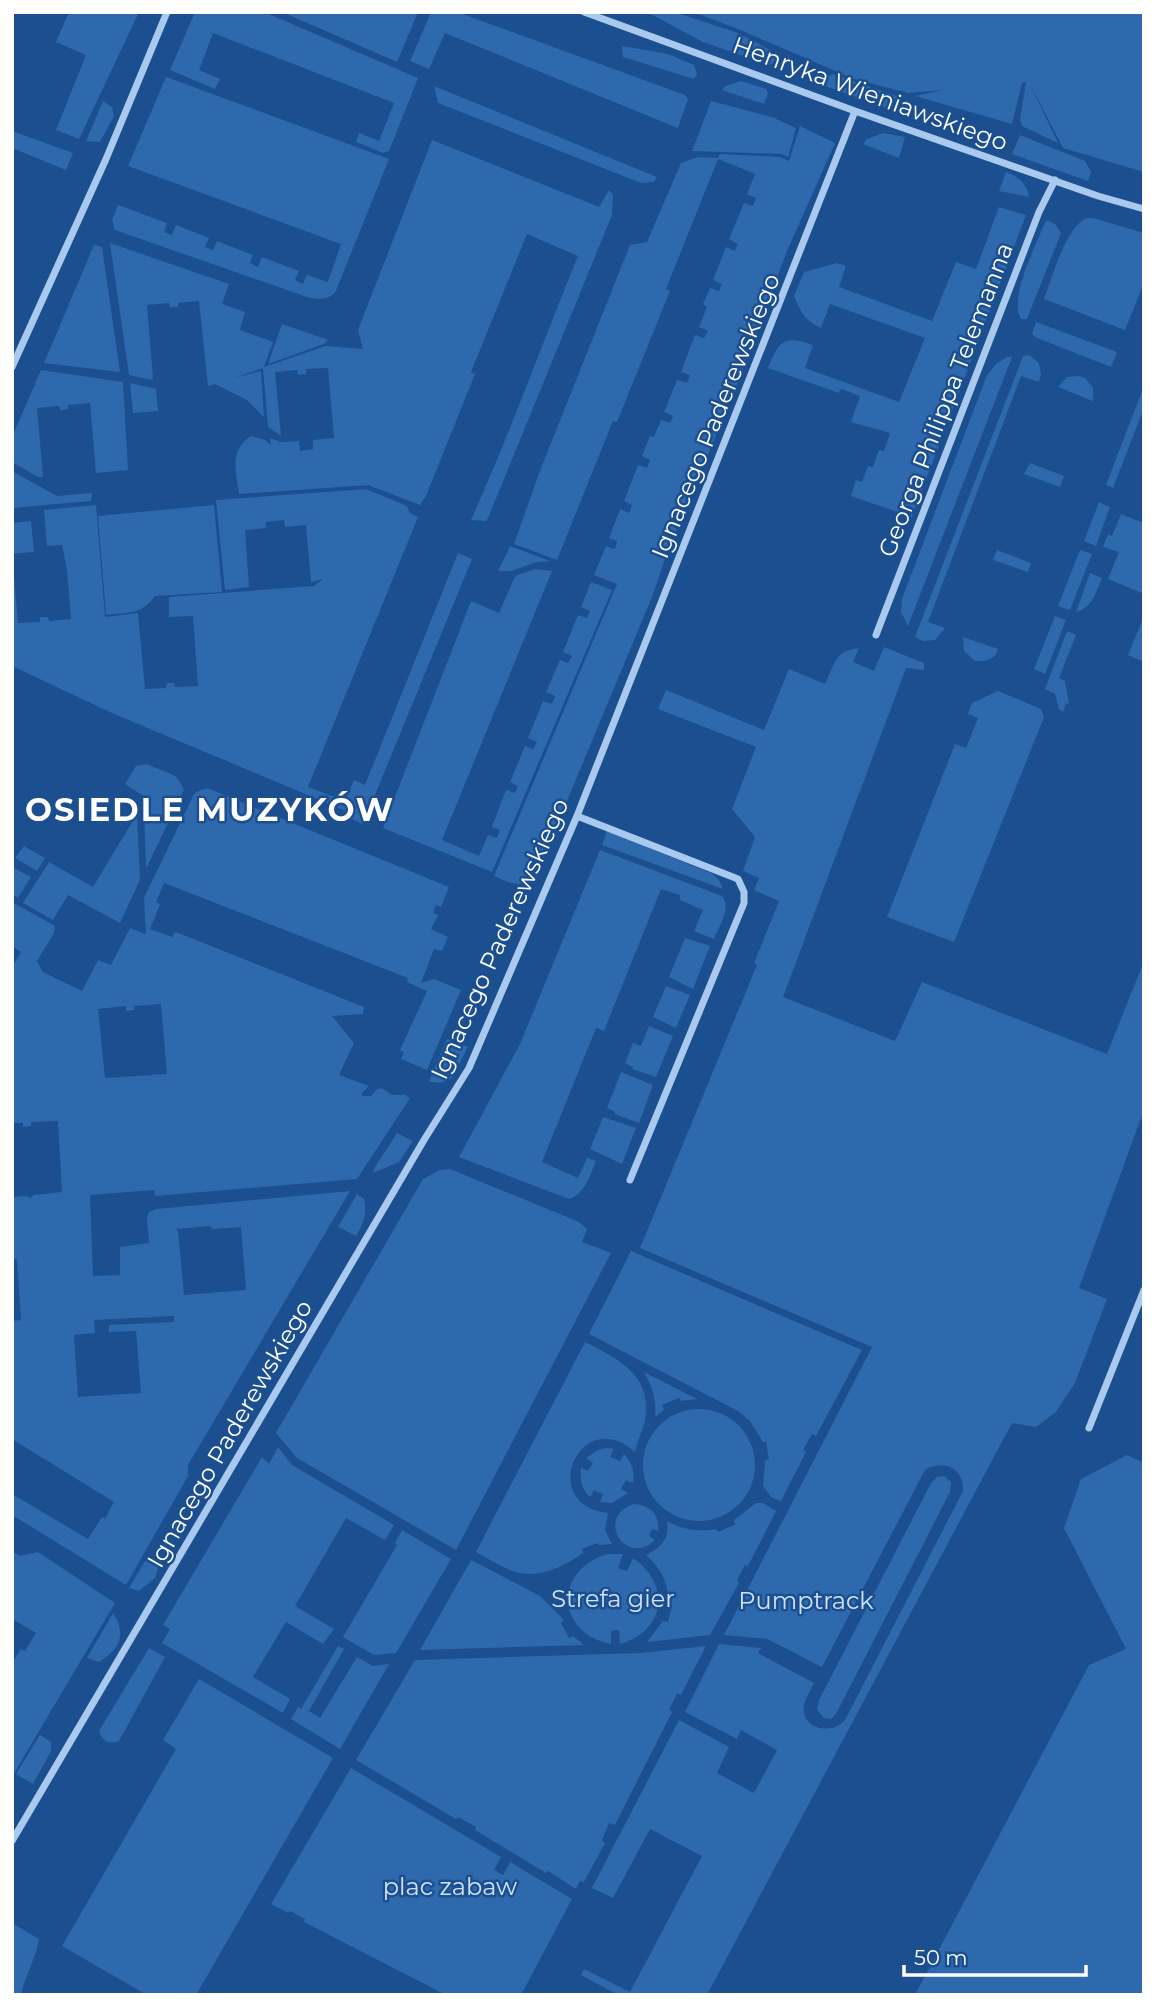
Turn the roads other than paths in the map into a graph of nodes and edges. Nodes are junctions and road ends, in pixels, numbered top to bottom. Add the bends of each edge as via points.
1 (167, 12) edge
2 (584, 12) edge
3 (855, 111) junction
4 (1055, 180) junction
5 (1144, 209) edge
6 (12, 367) edge
7 (876, 635) dead end
8 (577, 816) junction
9 (630, 1180) dead end
10 (1144, 1290) edge
11 (1089, 1428) dead end
12 (16, 1827) edge
13 (12, 1841) edge

1 - 6 street
2 - 3 street, Henryka Wieniawskiego
3 - 4 street, Henryka Wieniawskiego
3 - 8 street, Ignacego Paderewskiego
4 - 5 street, Henryka Wieniawskiego
4 - 7 street, Georga Philippa Telemanna via 1038,212
8 - 9 street via 738,879 745,896
8 - 12 street, Ignacego Paderewskiego via 469,1068
10 - 11 street
12 - 13 street, Ignacego Paderewskiego

